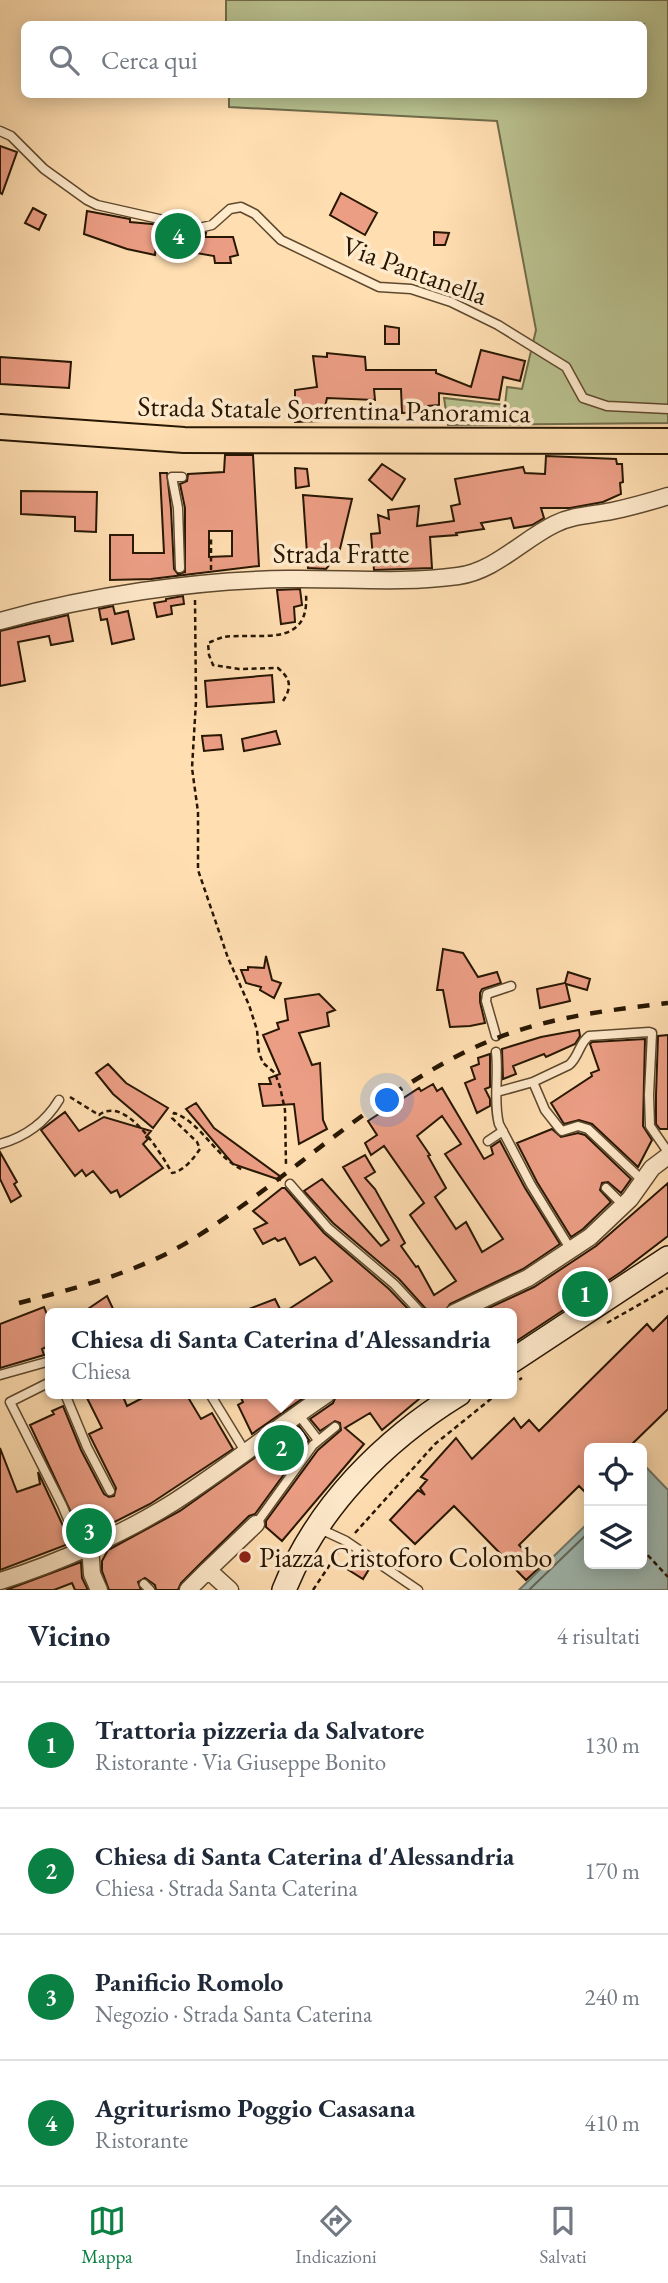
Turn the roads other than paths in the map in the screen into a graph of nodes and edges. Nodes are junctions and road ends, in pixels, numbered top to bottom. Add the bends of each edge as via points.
1 (0, 131) edge
2 (668, 409) edge
3 (0, 427) edge
4 (668, 441) edge
5 (182, 477) dead end
6 (668, 496) edge
7 (180, 568) dead end
8 (0, 621) edge
9 (510, 986) dead end
10 (496, 1036) dead end
11 (496, 1052) dead end
12 (533, 1082) junction
13 (497, 1093) junction
14 (59, 1100) road end
15 (503, 1131) junction
16 (488, 1141) dead end
17 (0, 1144) edge
18 (668, 1154) edge
19 (643, 1181) junction
20 (290, 1184) dead end
21 (606, 1188) dead end
22 (623, 1205) junction
23 (571, 1250) junction
24 (668, 1258) edge
25 (416, 1308) edge
26 (465, 1308) edge
27 (45, 1362) edge
28 (517, 1369) edge
29 (0, 1375) edge
30 (45, 1384) edge
31 (67, 1399) edge
32 (213, 1399) edge
33 (320, 1399) edge
34 (451, 1399) edge
35 (298, 1414) junction
36 (335, 1427) dead end
37 (318, 1440) junction
38 (246, 1453) junction
39 (110, 1491) dead end
40 (256, 1524) joint
41 (315, 1527) junction
42 (86, 1548) junction
43 (205, 1573) junction
44 (0, 1581) edge
45 (99, 1590) edge
46 (188, 1590) edge
47 (230, 1590) edge
48 (284, 1590) edge
49 (418, 1590) edge

1 - 2 lane, Via Pantanella via 96,205 199,228 241,207 255,214 281,240 317,259 379,287 411,289 498,325 566,367 583,398 607,406
3 - 4 main road, Strada Statale Sorrentina Panoramica via 184,440
5 - 7 lane via 173,477
6 - 8 street, Strada Fratte via 555,524 475,573 203,584 118,595
9 - 10 lane via 487,994
11 - 13 lane
12 - 13 lane
12 - 18 lane via 574,1061 589,1035 652,1033 650,1126
12 - 19 lane via 545,1110 560,1129 588,1129
13 - 15 lane via 496,1114
14 - 17 lane via 50,1114 20,1139
15 - 16 lane
15 - 23 lane
18 - 19 street
19 - 22 street
20 - 25 lane via 328,1228
21 - 22 lane
22 - 23 street
23 - 26 street via 528,1278
24 - 28 street
27 - 29 lane
30 - 42 lane via 10,1402
31 - 39 lane
32 - 38 lane
33 - 35 street
34 - 41 street via 388,1444
35 - 37 lane
35 - 38 street
36 - 37 lane
37 - 40 lane
38 - 42 street via 172,1503
40 - 43 street
41 - 48 street
41 - 49 lane via 346,1541
42 - 44 street
42 - 45 street
43 - 46 street
43 - 47 street

